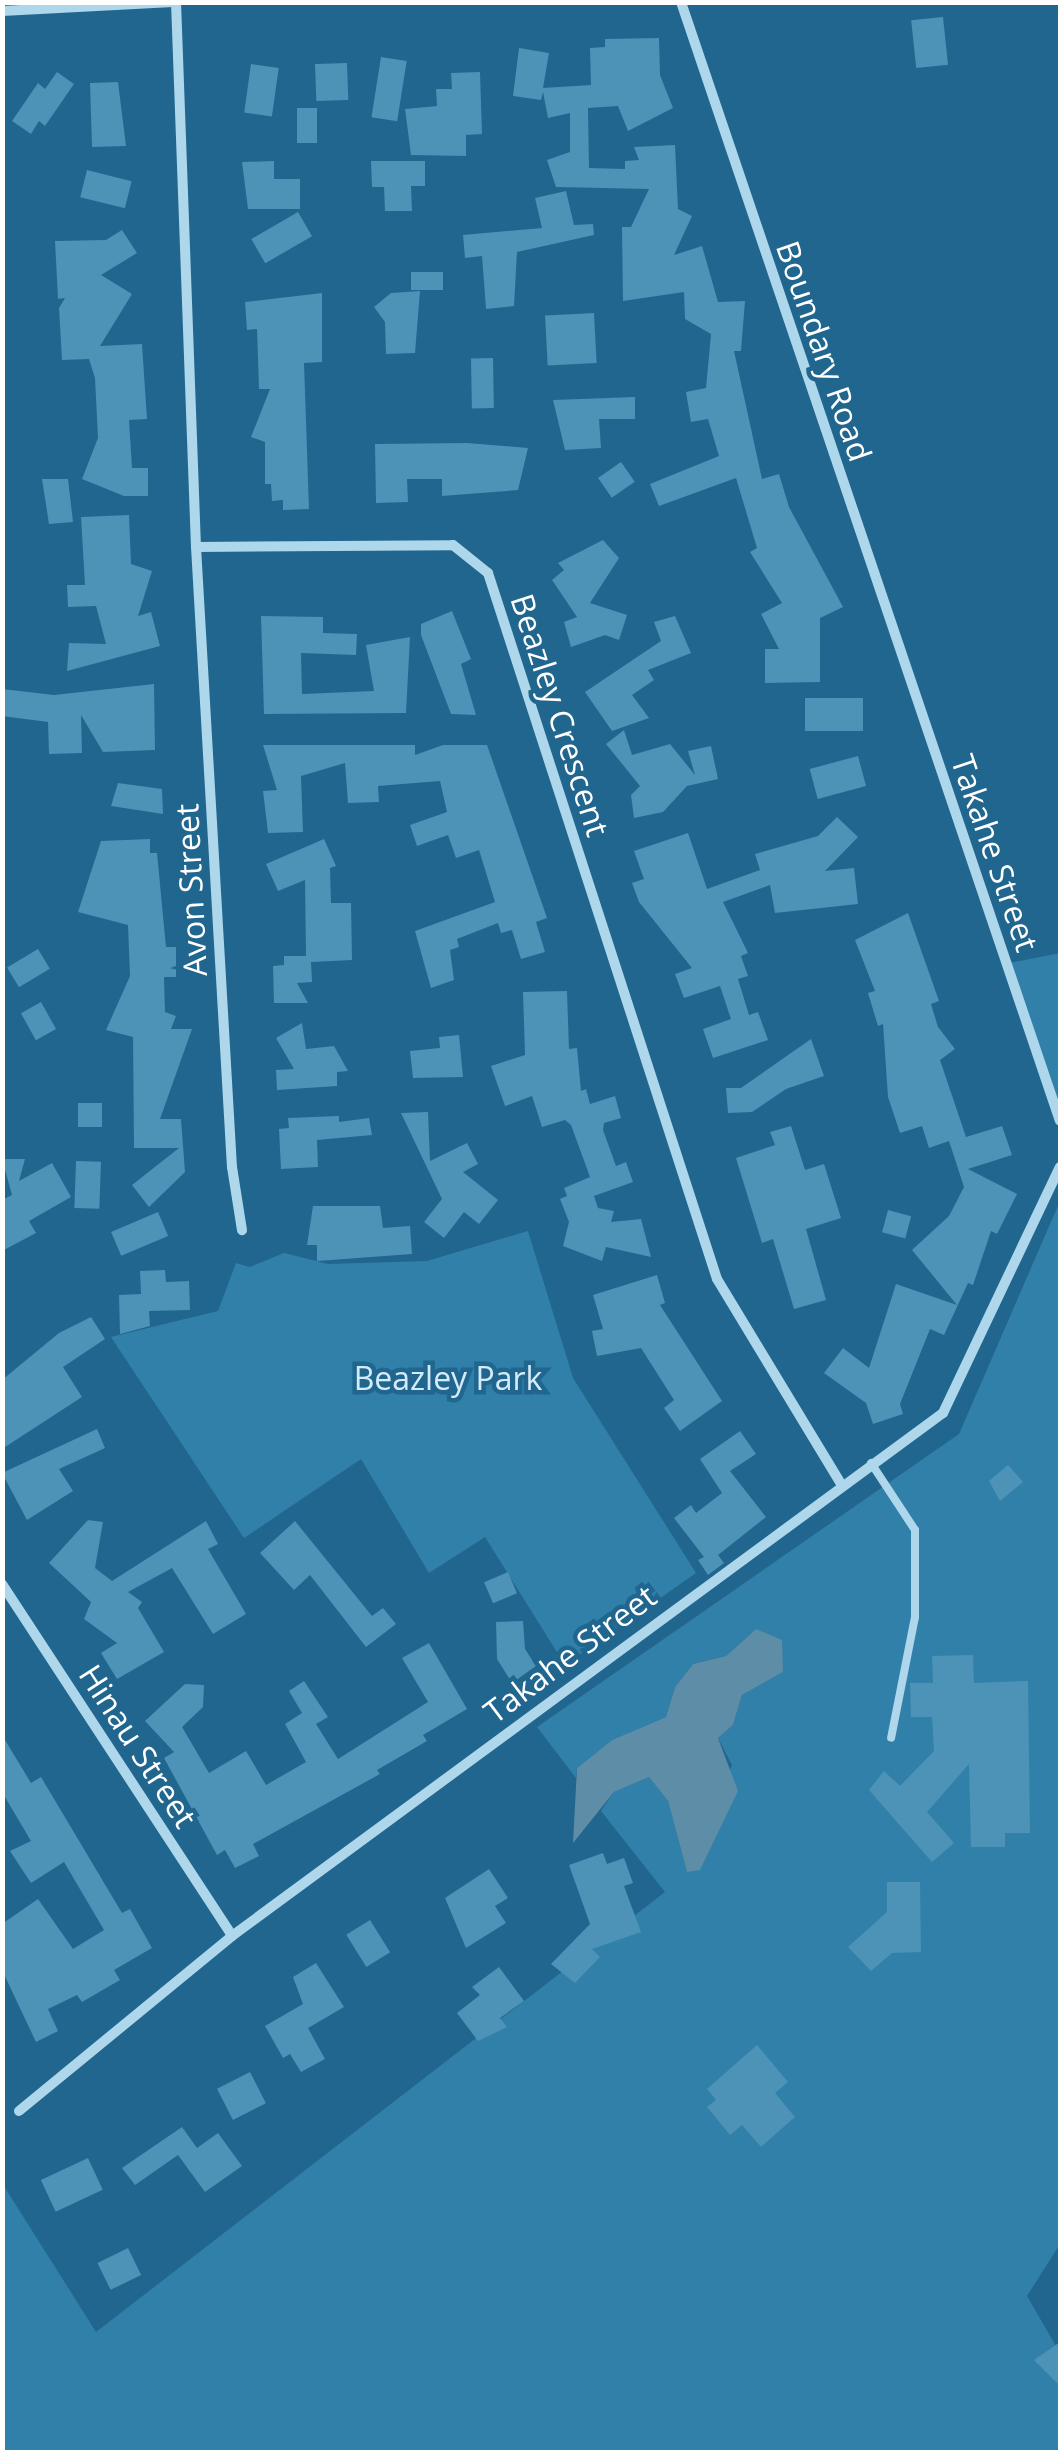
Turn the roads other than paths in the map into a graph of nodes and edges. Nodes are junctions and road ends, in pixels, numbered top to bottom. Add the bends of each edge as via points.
1 (174, 2) edge
2 (681, 2) edge
3 (2, 11) edge
4 (196, 547) junction
5 (920, 715) joint
6 (1060, 1121) edge
7 (1060, 1168) edge
8 (242, 1230) dead end
9 (871, 1464) junction
10 (842, 1484) junction
11 (2, 1584) edge
12 (891, 1738) dead end
13 (232, 1936) junction
14 (19, 2111) dead end

1 - 3 street
1 - 4 street
2 - 5 street, Boundary Road
4 - 8 street, Avon Street via 232,1167
4 - 10 street, Beazley Crescent via 453,545 488,573 716,1279
5 - 6 street, Takahe Street
7 - 9 street, Takahe Street via 942,1414
9 - 10 street, Takahe Street
9 - 12 lane via 915,1530 914,1617
10 - 13 street, Takahe Street
11 - 13 street, Hinau Street
13 - 14 street, Takahe Street

